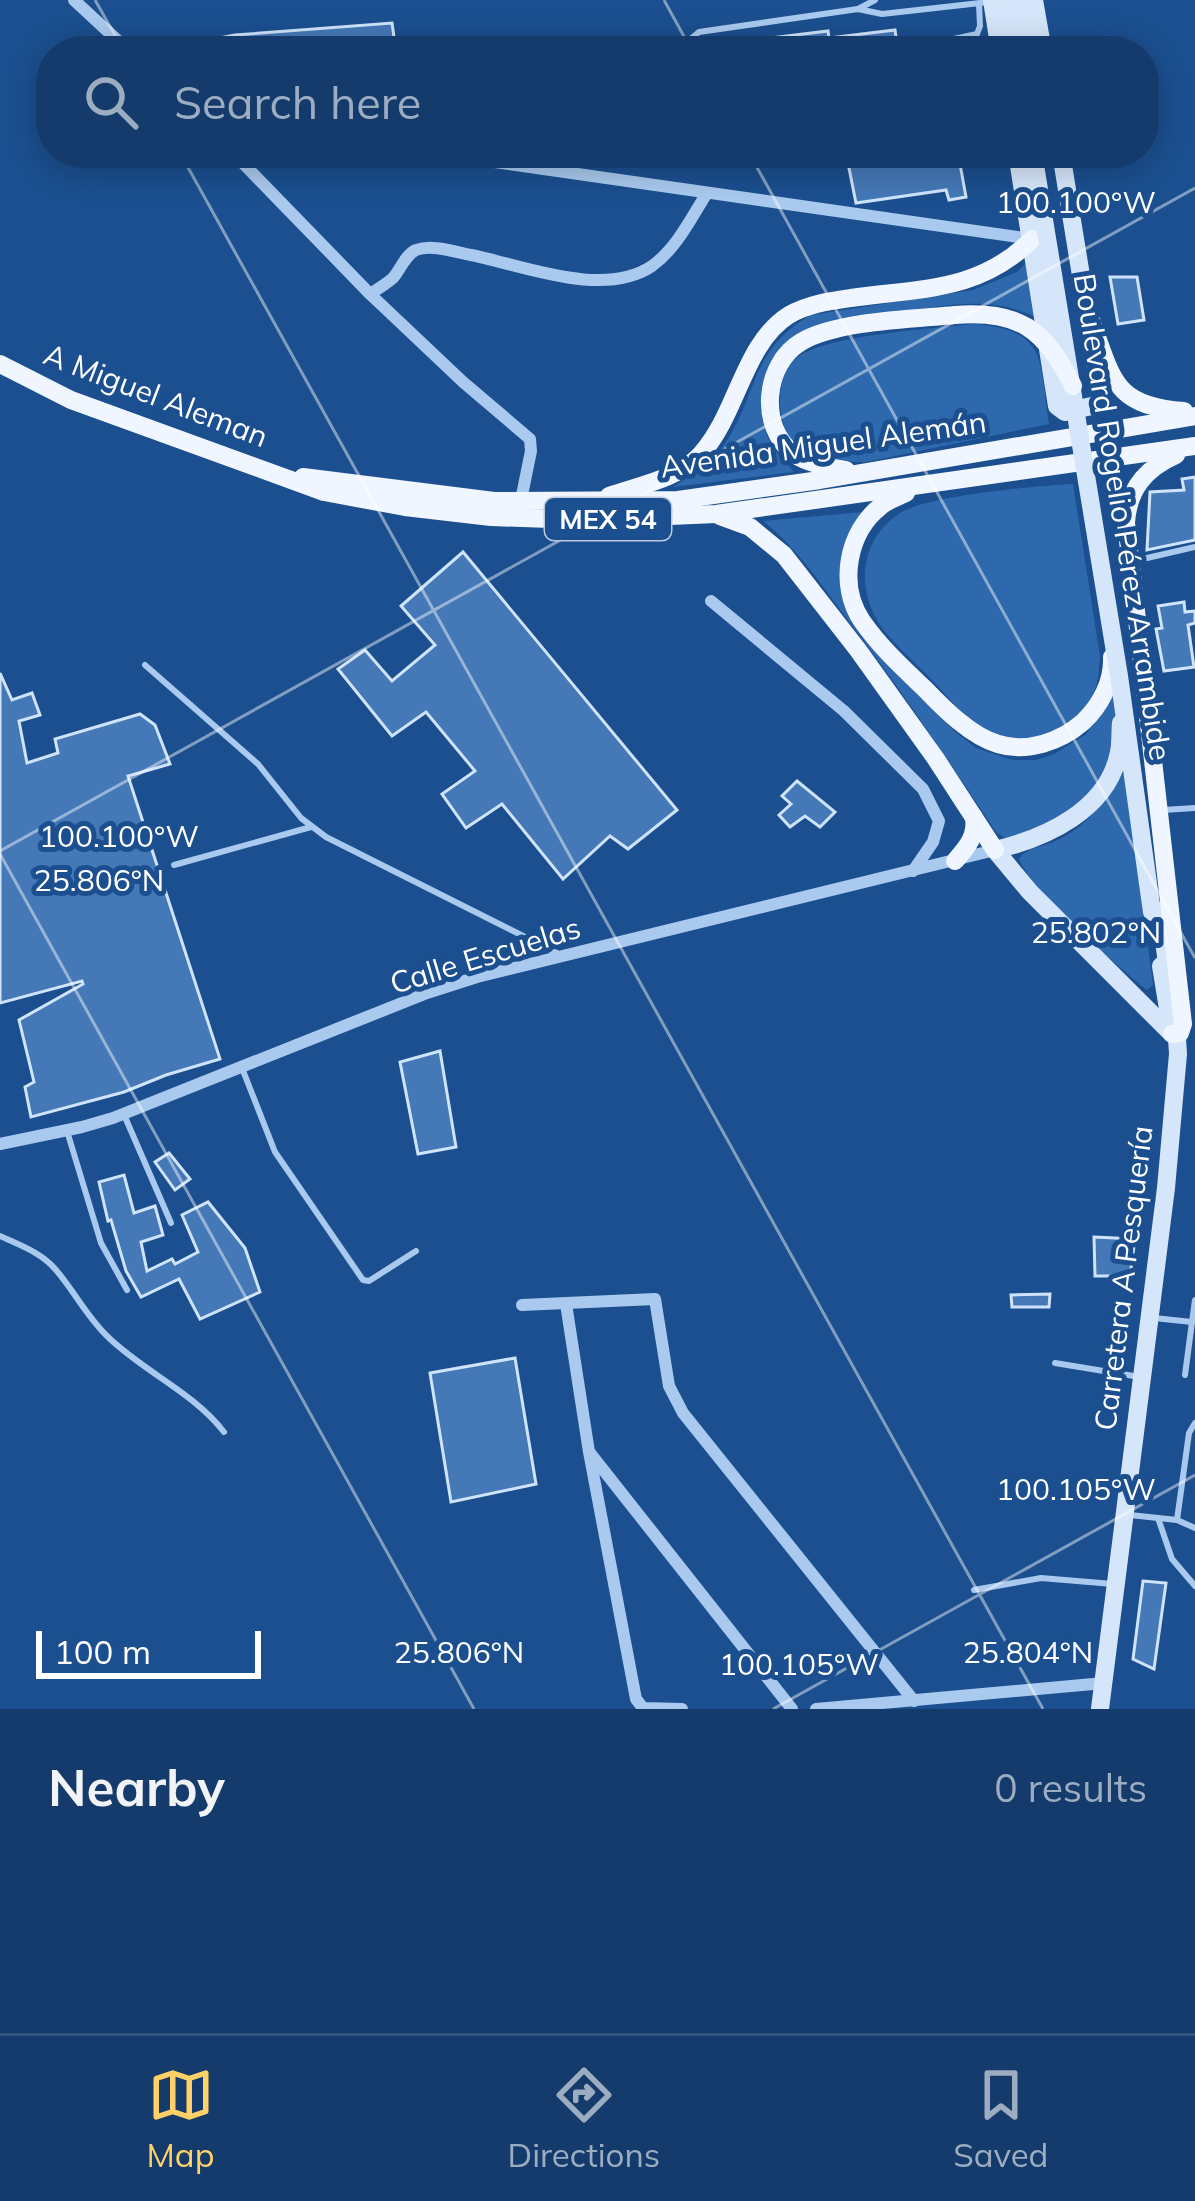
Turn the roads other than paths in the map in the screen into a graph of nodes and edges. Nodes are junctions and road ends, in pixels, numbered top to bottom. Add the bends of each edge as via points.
1 (74, 0) edge
2 (875, 0) edge
3 (1007, 0) edge
4 (1021, 0) edge
5 (1034, 0) edge
6 (985, 1) edge
7 (858, 10) junction
8 (113, 36) edge
9 (694, 36) edge
10 (968, 36) edge
11 (996, 36) edge
12 (1013, 36) edge
13 (1027, 36) edge
14 (1040, 36) edge
15 (251, 168) edge
16 (534, 168) edge
17 (1020, 168) edge
18 (1037, 168) edge
19 (1047, 168) edge
20 (1064, 168) edge
21 (707, 193) junction
22 (1032, 239) junction
23 (370, 294) junction
24 (1090, 318) junction
25 (0, 364) edge
26 (1073, 386) junction
27 (1195, 413) edge
28 (1081, 435) junction
29 (1194, 446) edge
30 (1085, 462) junction
31 (863, 472) junction
32 (292, 478) joint
33 (927, 484) junction
34 (407, 499) junction
35 (521, 500) junction
36 (593, 502) junction
37 (716, 514) junction
38 (1195, 548) edge
39 (1130, 562) junction
40 (712, 602) dead end
41 (1112, 634) junction
42 (145, 665) dead end
43 (1123, 706) junction
44 (1195, 808) edge
45 (1159, 811) junction
46 (974, 817) junction
47 (310, 827) junction
48 (995, 850) junction
49 (955, 861) junction
50 (174, 865) dead end
51 (912, 872) junction
52 (1156, 912) junction
53 (560, 955) junction
54 (1175, 1034) junction
55 (242, 1067) junction
56 (124, 1114) junction
57 (67, 1131) junction
58 (0, 1144) edge
59 (171, 1223) dead end
60 (0, 1236) edge
61 (416, 1251) dead end
62 (127, 1290) dead end
63 (1195, 1300) edge
64 (566, 1304) junction
65 (522, 1305) dead end
66 (1150, 1318) junction
67 (1192, 1322) junction
68 (1055, 1363) dead end
69 (1185, 1375) dead end
70 (1142, 1377) junction
71 (1195, 1424) edge
72 (224, 1432) dead end
73 (589, 1452) junction
74 (1126, 1514) junction
75 (1158, 1519) junction
76 (1177, 1520) junction
77 (1195, 1528) edge
78 (1116, 1585) junction
79 (1195, 1586) edge
80 (974, 1590) dead end
81 (1104, 1683) junction
82 (914, 1701) junction
83 (682, 1709) edge
84 (792, 1709) edge
85 (815, 1709) edge
86 (1100, 1709) edge

1 - 8 street
2 - 7 lane
3 - 12 main road
4 - 13 main road
5 - 14 main road
6 - 7 lane
6 - 10 lane via 977,34
6 - 11 main road
7 - 9 lane
15 - 23 street
16 - 21 street
17 - 22 main road
18 - 26 main road, Boulevard Rogelio Pérez Arrambide, bridge
19 - 52 main road, Boulevard Rogelio Pérez Arrambide, bridge
20 - 24 main road
21 - 22 street
21 - 23 street via 676,243 634,274 574,279 422,248
22 - 24 main road via 1061,412 1100,403
22 - 36 main road via 976,278 834,300 787,316 765,335 700,456
23 - 35 street via 530,439
24 - 27 main road via 1128,397
25 - 32 main road, A Miguel Aleman / MEX 54 via 70,400
26 - 28 main road, Boulevard Rogelio Pérez Arrambide, bridge
26 - 31 main road, bridge via 1050,346 1007,317 891,322 796,344 772,382 770,410 785,445 802,459
27 - 28 main road, Avenida Miguel Alemán / MEX 54
28 - 30 main road, Boulevard Rogelio Pérez Arrambide, bridge
28 - 31 main road, Avenida Miguel Alemán / MEX 54
29 - 30 main road, Avenida Miguel Alemán / MEX 54
29 - 39 main road via 1138,481 1127,507
30 - 33 main road, Avenida Miguel Alemán / MEX 54
30 - 41 main road, Boulevard Rogelio Pérez Arrambide, bridge
31 - 36 main road, Avenida Miguel Alemán / MEX 54 via 678,500
32 - 34 main road, Avenida Miguel Alemán / MEX 54 via 327,478
33 - 37 main road, Avenida Miguel Alemán / MEX 54
33 - 41 main road, bridge via 864,523 853,544 850,595 860,618 938,702 997,744 1044,744 1079,726 1098,704 1112,674
34 - 35 main road, Avenida Miguel Alemán / MEX 54
34 - 37 main road, Avenida Miguel Alemán / MEX 54 via 537,520
35 - 36 main road, Avenida Miguel Alemán / MEX 54
37 - 46 main road via 750,527 784,556
38 - 39 lane
39 - 45 main road
40 - 51 street via 923,789 939,821
41 - 43 main road, Boulevard Rogelio Pérez Arrambide, bridge
42 - 47 lane via 258,764
43 - 48 main road, bridge via 1109,778 1082,812
43 - 52 main road, Boulevard Rogelio Pérez Arrambide, bridge
44 - 45 lane
45 - 54 main road via 1183,1024
46 - 48 main road
46 - 49 main road via 972,839
47 - 50 lane
47 - 53 lane
48 - 49 street, Calle Escuelas
48 - 54 main road
49 - 51 street, Calle Escuelas
51 - 53 street, Calle Escuelas
52 - 54 main road, Boulevard Rogelio Pérez Arrambide
53 - 55 street, Calle Escuelas via 428,993
54 - 66 main road, Carretera A Pesquería
55 - 56 street, Calle Escuelas
55 - 61 lane via 274,1152 362,1280
56 - 57 street, Calle Escuelas
56 - 59 lane
57 - 58 street, Calle Escuelas
57 - 62 lane via 101,1244
60 - 72 lane via 55,1268 109,1338
63 - 67 lane
64 - 65 street
64 - 73 street
64 - 82 street via 655,1299 669,1386 683,1412
66 - 67 lane
66 - 70 main road, Carretera A Pesquería
67 - 69 lane
68 - 70 lane
70 - 74 main road, Carretera A Pesquería
71 - 76 lane
73 - 83 street via 636,1700 644,1708
73 - 84 street
74 - 75 lane
74 - 78 main road, Carretera A Pesquería
75 - 76 lane
75 - 79 lane via 1172,1559
76 - 77 lane
78 - 80 lane via 1041,1578
78 - 81 main road, Carretera A Pesquería
81 - 82 street
81 - 86 main road, Carretera A Pesquería
82 - 85 street

